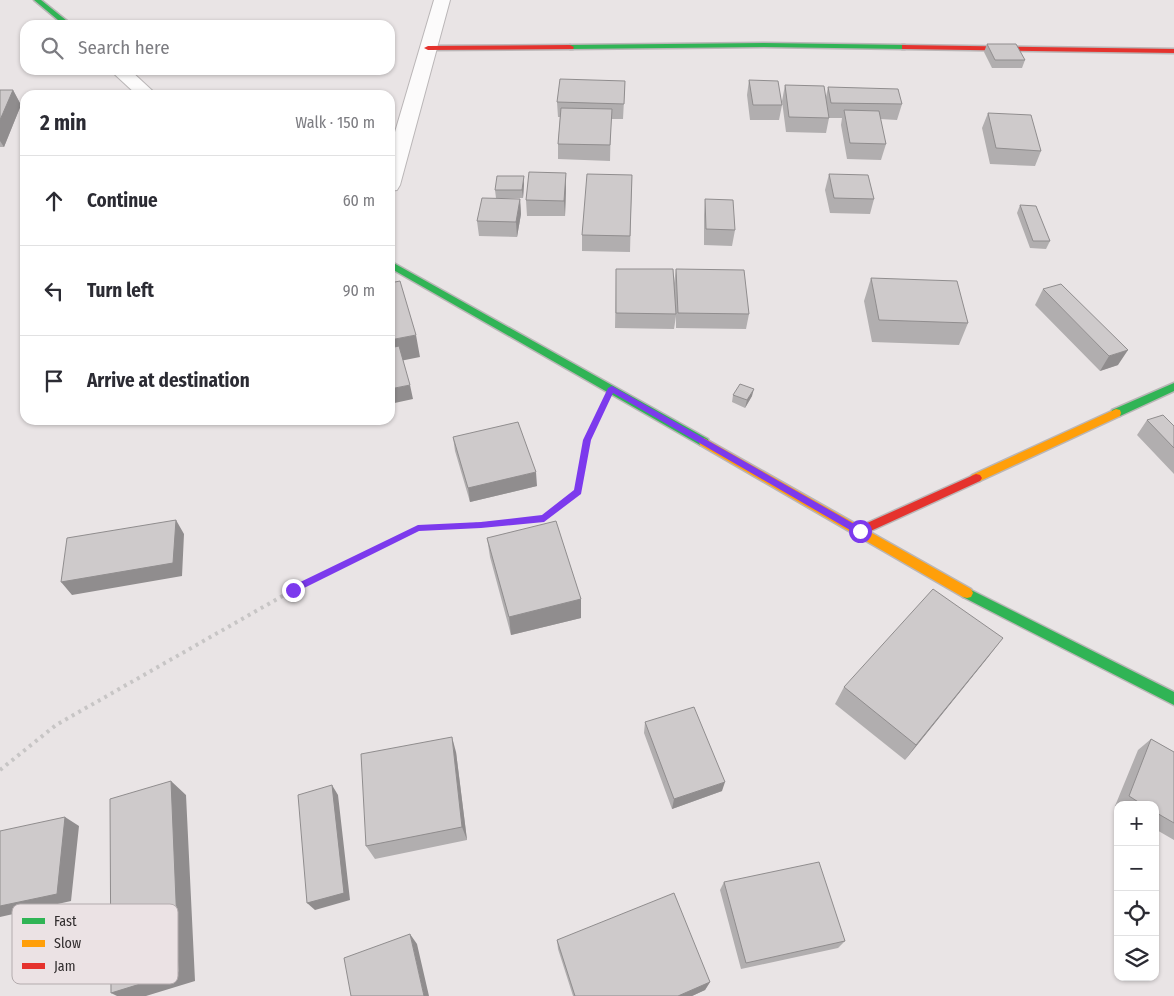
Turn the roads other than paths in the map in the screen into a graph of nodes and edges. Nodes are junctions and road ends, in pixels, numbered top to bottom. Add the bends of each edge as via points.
1 (37, 0) edge
2 (442, 0) edge
3 (62, 20) edge
4 (428, 48) junction
5 (1174, 51) edge
6 (125, 75) edge
7 (142, 90) edge
8 (395, 167) edge
9 (395, 267) edge
10 (1174, 386) edge
11 (860, 531) junction
12 (1174, 699) edge

1 - 3 street
2 - 4 street
4 - 5 street via 764,45
4 - 8 street
6 - 7 street
9 - 11 street
10 - 11 street
11 - 12 street via 976,598

